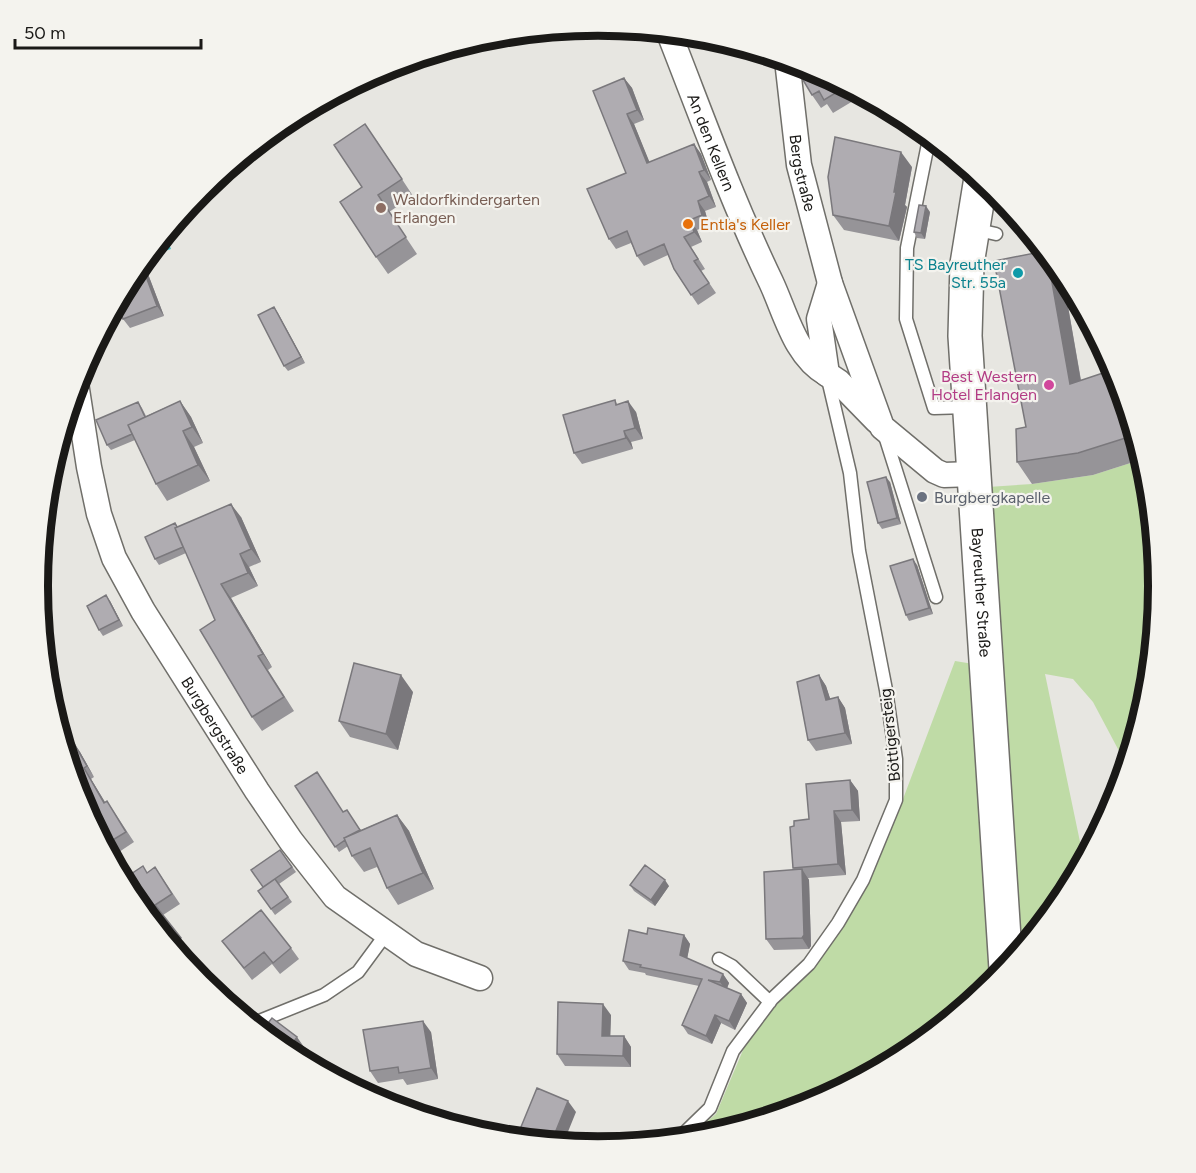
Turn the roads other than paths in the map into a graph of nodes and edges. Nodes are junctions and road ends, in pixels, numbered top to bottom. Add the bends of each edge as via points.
1 (672, 41) edge
2 (788, 70) edge
3 (928, 146) edge
4 (982, 192) edge
5 (830, 283) junction
6 (827, 374) junction
7 (79, 404) edge
8 (969, 407) junction
9 (882, 427) junction
10 (973, 474) junction
11 (936, 597) dead end
12 (386, 933) junction
13 (1005, 956) edge
14 (719, 959) dead end
15 (480, 978) dead end
16 (770, 1002) junction
17 (260, 1021) edge
18 (689, 1129) edge

1 - 6 street, An den Kellern via 733,200 793,334 814,367
2 - 5 street, Bergstraße via 799,165
3 - 8 lane via 907,248 906,319 934,408
4 - 8 street, Bayreuther Straße via 984,231 964,309
5 - 6 street, Böttigersteig via 819,319
5 - 9 street
6 - 9 street
6 - 16 lane, Böttigersteig via 850,473 859,551 886,690 896,759 896,800 863,880 838,923 809,964
7 - 12 street, Burgbergstraße via 99,514 114,558 143,611 291,841 335,897
8 - 10 street, Bayreuther Straße
9 - 10 street via 935,471 944,475
9 - 11 lane
10 - 13 street, Bayreuther Straße
12 - 15 street, Burgbergstraße via 417,954
12 - 17 lane via 358,972 324,995
14 - 16 lane via 732,966
16 - 18 lane, Böttigersteig via 733,1051 710,1108

